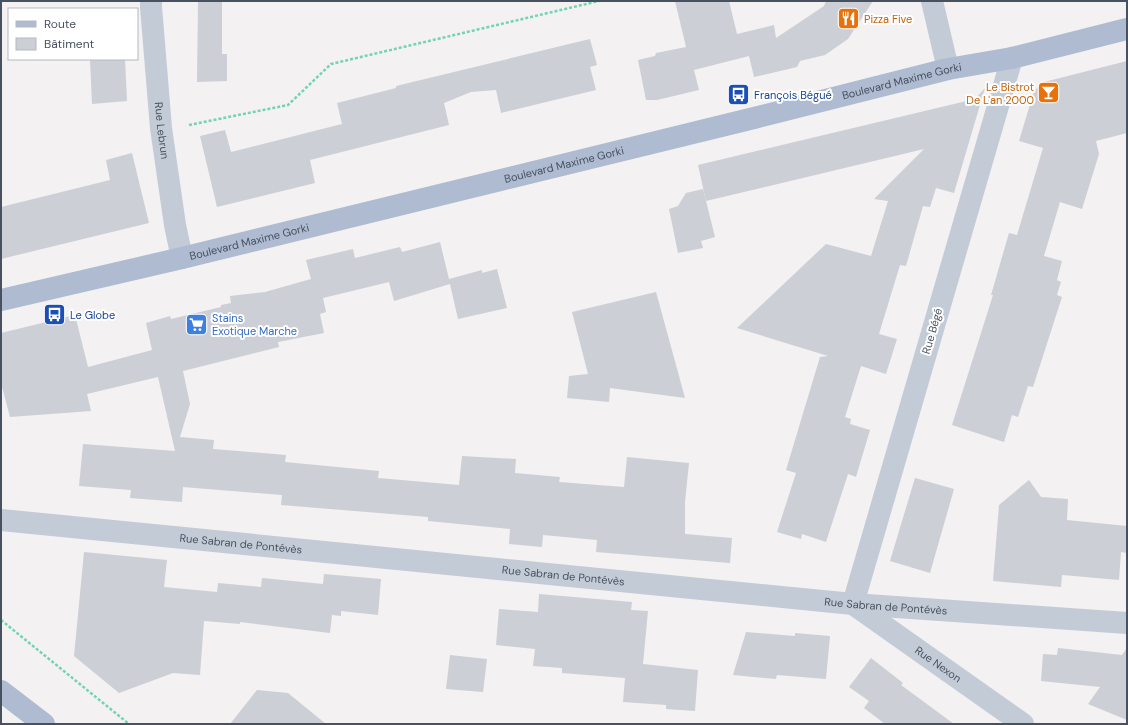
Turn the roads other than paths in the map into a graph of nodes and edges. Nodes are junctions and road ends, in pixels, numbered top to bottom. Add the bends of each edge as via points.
1 (151, 1) edge
2 (932, 1) edge
3 (1127, 29) edge
4 (1012, 58) junction
5 (948, 69) junction
6 (182, 258) junction
7 (1, 300) edge
8 (1, 520) edge
9 (853, 604) junction
10 (1127, 623) edge
11 (1, 691) edge
12 (44, 724) edge
13 (1023, 724) edge

1 - 6 street, Rue Lebrun via 161,128
2 - 5 street
3 - 4 main road, Boulevard Maxime Gorki
4 - 5 main road, Boulevard Maxime Gorki
4 - 9 street, Rue Bégé
5 - 6 main road, Boulevard Maxime Gorki
6 - 7 main road, Boulevard Maxime Gorki
8 - 9 street, Rue Sabran de Pontévès
9 - 10 street, Rue Sabran de Pontévès
9 - 13 street, Rue Nexon
11 - 12 main road

